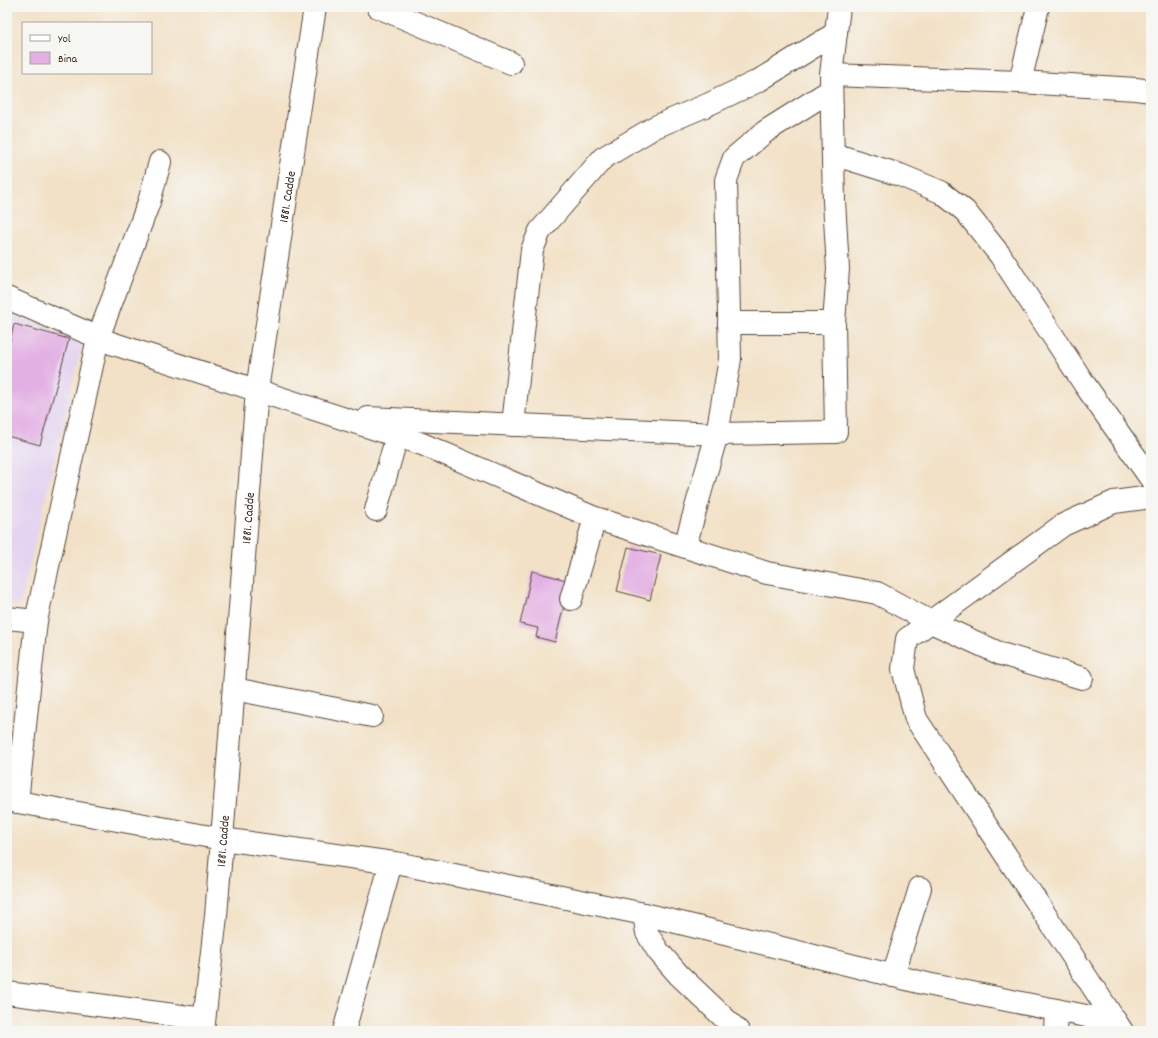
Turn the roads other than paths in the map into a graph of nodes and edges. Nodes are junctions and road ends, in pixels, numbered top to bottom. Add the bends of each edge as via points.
1 (315, 7) edge
2 (378, 7) edge
3 (1038, 7) edge
4 (836, 15) edge
5 (511, 63) dead end
6 (1020, 82) junction
7 (831, 83) junction
8 (1151, 91) edge
9 (833, 154) junction
10 (160, 162) dead end
11 (7, 298) edge
12 (729, 322) junction
13 (834, 323) junction
14 (98, 338) junction
15 (257, 390) junction
16 (341, 417) junction
17 (512, 425) junction
18 (717, 434) junction
19 (397, 436) junction
20 (1151, 479) edge
21 (1151, 497) edge
22 (376, 510) dead end
23 (595, 518) junction
24 (685, 546) junction
25 (571, 599) dead end
26 (7, 618) edge
27 (36, 620) junction
28 (931, 622) junction
29 (1082, 678) dead end
30 (234, 690) junction
31 (372, 716) dead end
32 (12, 801) edge
33 (222, 839) junction
34 (391, 863) junction
35 (920, 888) dead end
36 (644, 914) junction
37 (893, 976) junction
38 (7, 993) edge
39 (1055, 1020) edge
40 (203, 1025) edge
41 (1119, 1026) edge
42 (344, 1031) edge
43 (738, 1031) edge

1 - 15 street, 1881. Cadde
2 - 5 street
3 - 6 street
4 - 7 street
4 - 17 street via 758,81 655,127 603,158 540,231 532,250
6 - 7 street
6 - 8 street
7 - 9 street
7 - 12 street via 734,158 726,180
9 - 13 street via 838,269
9 - 20 street via 900,175 941,192 965,211 1000,256
10 - 14 street via 149,202
11 - 14 street
12 - 13 street
12 - 18 street via 730,359
13 - 18 street via 836,432
14 - 15 street
14 - 27 street
15 - 16 street
15 - 30 street, 1881. Cadde
16 - 17 street
16 - 19 street
17 - 18 street
18 - 24 street
19 - 22 street
19 - 23 street via 422,444
21 - 28 street via 1114,502 1063,525
23 - 24 street
23 - 25 street
24 - 28 street via 767,573 877,593
26 - 27 street
27 - 32 street
28 - 29 street via 1001,654
28 - 41 street via 907,639 903,669 916,719
30 - 31 street
30 - 33 street, 1881. Cadde
32 - 33 street
33 - 34 street
33 - 40 street, 1881. Cadde
34 - 36 street
34 - 42 street
35 - 37 street
36 - 37 street
36 - 43 street via 647,933 658,951 679,976
37 - 39 street
38 - 40 street
39 - 41 street

